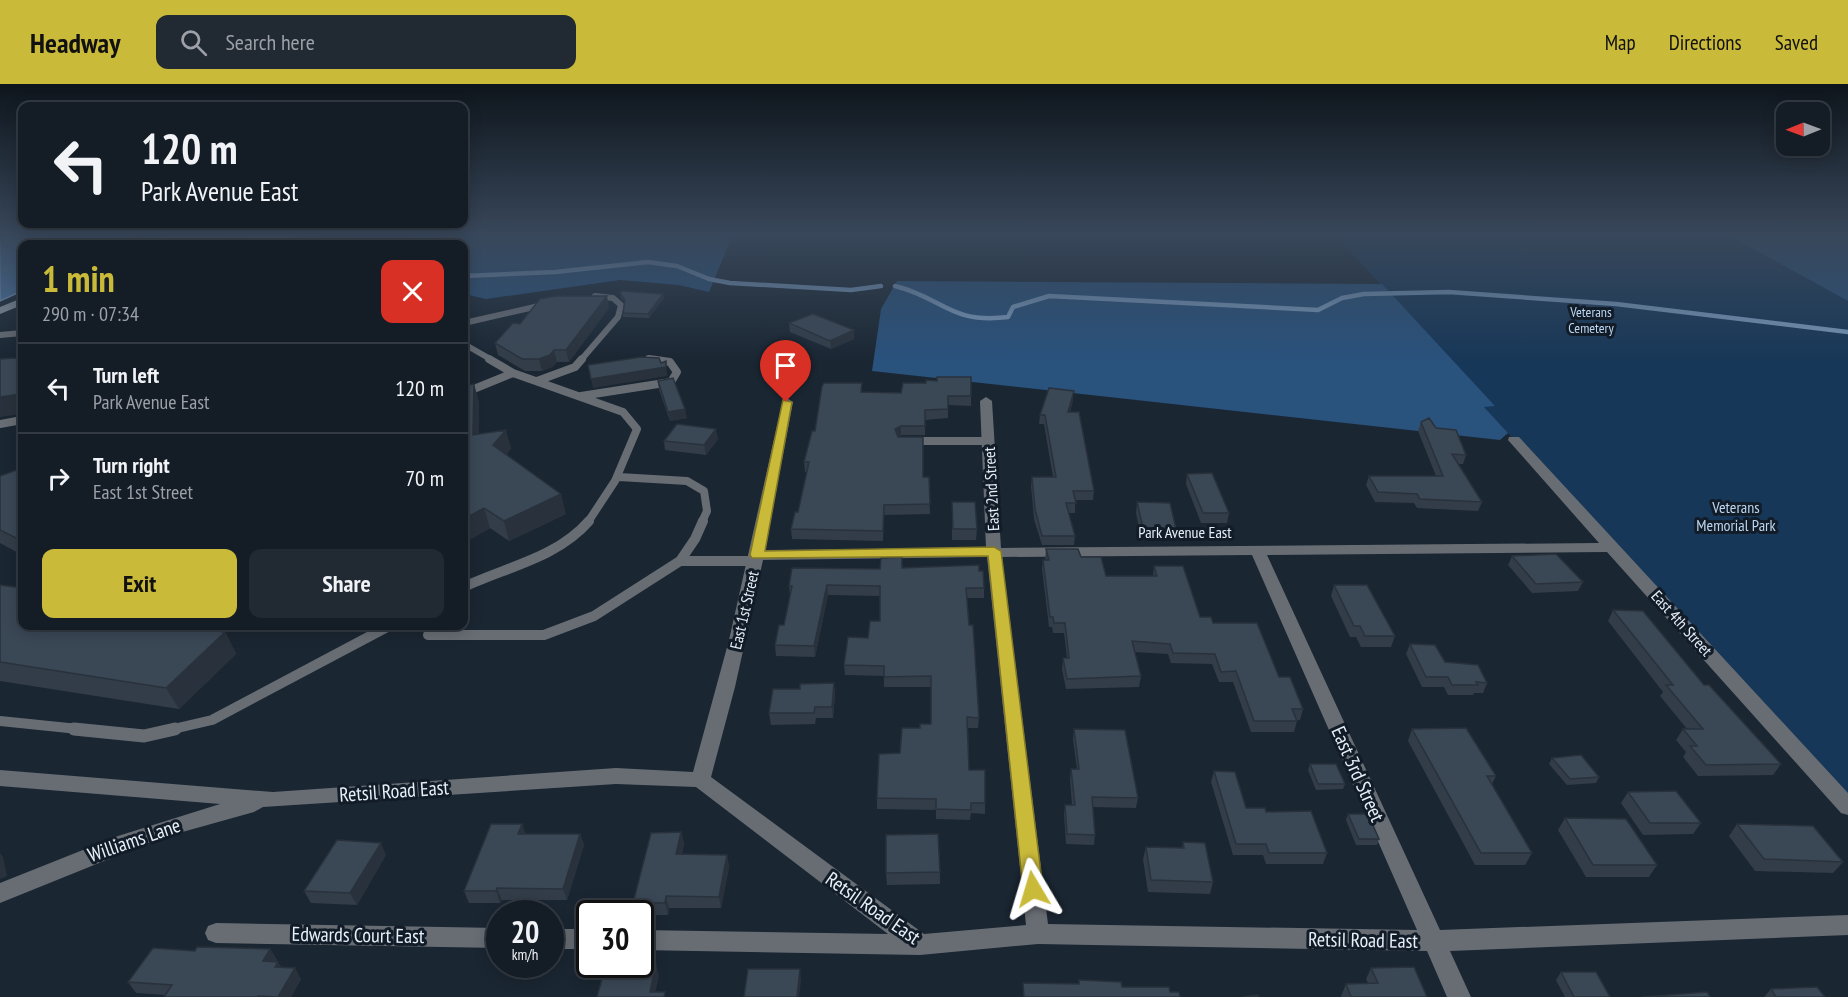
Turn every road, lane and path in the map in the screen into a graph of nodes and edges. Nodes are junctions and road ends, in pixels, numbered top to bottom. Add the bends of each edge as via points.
1 (583, 297) edge
2 (18, 303) edge
3 (550, 304) edge
4 (0, 311) edge
5 (468, 322) edge
6 (18, 333) edge
7 (0, 335) edge
8 (468, 346) edge
9 (637, 358) edge
10 (586, 366) edge
11 (575, 367) junction
12 (513, 373) junction
13 (537, 381) junction
14 (468, 391) edge
15 (579, 396) junction
16 (986, 401) dead end
17 (786, 402) dead end
18 (18, 421) edge
19 (0, 424) edge
20 (1514, 440) dead end
21 (902, 441) edge
22 (988, 441) junction
23 (619, 477) junction
24 (1613, 547) junction
25 (1257, 550) junction
26 (994, 551) junction
27 (756, 558) junction
28 (680, 561) junction
29 (468, 584) edge
30 (381, 630) edge
31 (428, 636) dead end
32 (0, 720) edge
33 (0, 778) edge
34 (700, 780) junction
35 (273, 800) junction
36 (1848, 807) edge
37 (0, 892) edge
38 (1848, 925) edge
39 (216, 933) dead end
40 (1038, 934) junction
41 (486, 938) edge
42 (654, 940) edge
43 (1433, 941) junction
44 (920, 945) junction
45 (1459, 997) edge

1 - 11 lane via 613,298 621,305 618,317
2 - 4 main road
3 - 5 lane
6 - 7 lane
8 - 12 lane
9 - 15 lane via 670,362 677,372 671,381
10 - 11 lane
11 - 13 lane
12 - 13 lane
12 - 14 lane
13 - 15 lane
15 - 23 lane via 623,412 637,429
16 - 22 street, East 2nd Street
17 - 27 street, East 1st Street
18 - 19 lane
20 - 24 street, East 4th Street
21 - 22 lane
22 - 26 street, East 2nd Street
23 - 28 lane via 687,481 704,491 707,511
23 - 29 lane via 575,535 554,549
24 - 25 street, Park Avenue East
24 - 36 street, East 4th Street
25 - 26 street, Park Avenue East
25 - 43 street, East 3rd Street
26 - 27 street, Park Avenue East
26 - 40 street, East 2nd Street
27 - 28 lane
27 - 34 street, East 1st Street via 717,726
28 - 31 lane via 594,616 544,635
30 - 32 lane via 212,720 189,726 144,736
33 - 35 street, Retsil Road East
34 - 35 street, Retsil Road East via 616,776
34 - 44 street, Retsil Road East
35 - 37 street, Williams Lane via 221,811 86,856
38 - 43 street, Retsil Road East
39 - 41 street, Edwards Court East
40 - 43 street, Retsil Road East
40 - 44 street, Retsil Road East
42 - 44 street
43 - 45 street, East 3rd Street

